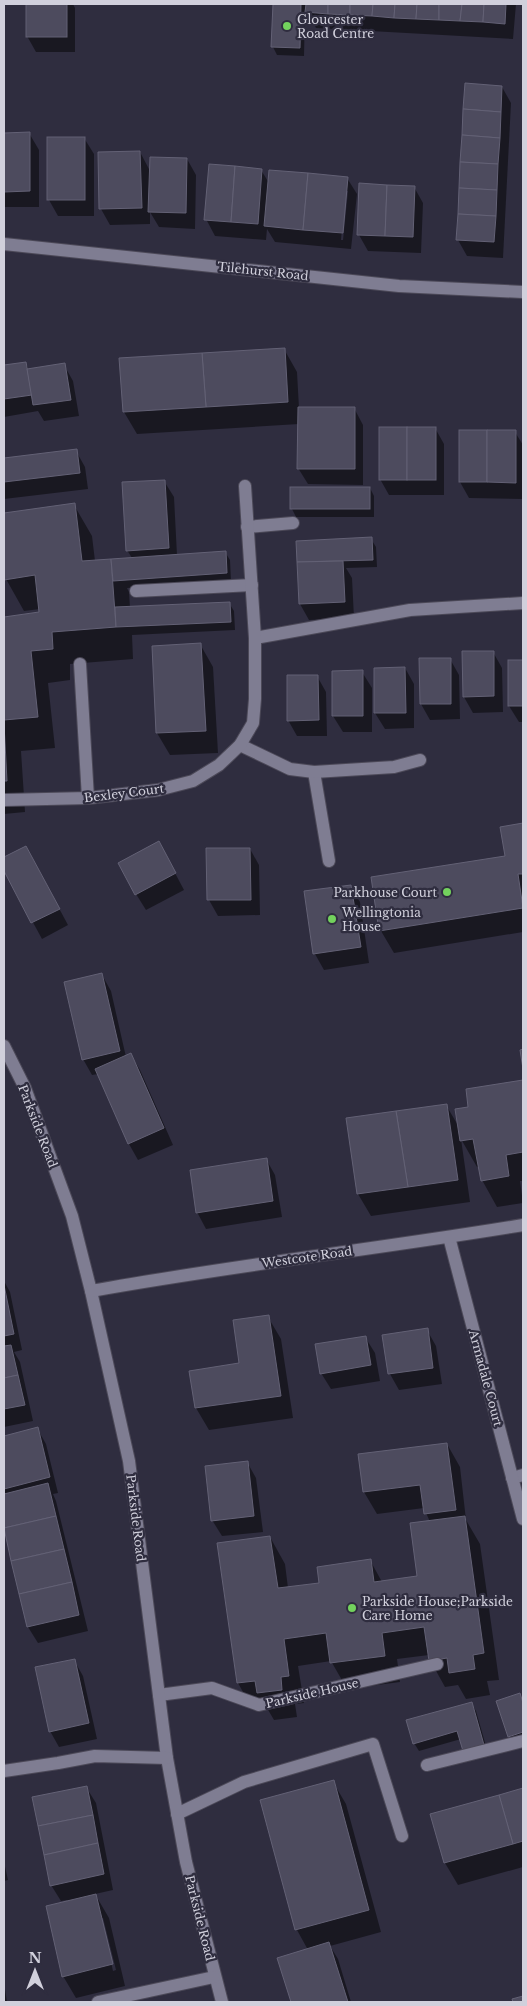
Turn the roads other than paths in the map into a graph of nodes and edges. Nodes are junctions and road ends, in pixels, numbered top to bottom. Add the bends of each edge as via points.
1 (4, 244) edge
2 (523, 292) edge
3 (245, 486) dead end
4 (293, 523) dead end
5 (247, 527) junction
6 (252, 585) junction
7 (136, 591) dead end
8 (523, 603) edge
9 (255, 638) junction
10 (80, 664) dead end
11 (240, 745) junction
12 (420, 760) dead end
13 (314, 772) junction
14 (88, 798) junction
15 (4, 800) edge
16 (329, 861) dead end
17 (4, 1046) edge
18 (523, 1224) edge
19 (449, 1237) junction
20 (91, 1291) junction
21 (518, 1476) edge
22 (523, 1519) edge
23 (437, 1664) dead end
24 (159, 1695) junction
25 (523, 1741) edge
26 (167, 1758) junction
27 (427, 1765) dead end
28 (4, 1771) edge
29 (177, 1814) junction
30 (402, 1836) dead end
31 (214, 1977) junction
32 (98, 2002) edge
33 (222, 2002) edge

1 - 2 street, Tilehurst Road via 399,286
3 - 5 street, Bexley Court
4 - 5 street
5 - 6 street, Bexley Court
6 - 7 street
6 - 9 street, Bexley Court
8 - 9 street via 410,610
9 - 11 street, Bexley Court via 253,723
10 - 14 street
11 - 13 street via 290,769
11 - 14 street, Bexley Court via 219,765 193,781 158,790
12 - 13 street via 394,766
13 - 16 street
14 - 15 street, Bexley Court
17 - 20 street, Parkside Road via 25,1088 72,1216
18 - 19 street, Westcote Road
19 - 20 street, Westcote Road
19 - 21 street, Armadale Court
20 - 24 street, Parkside Road via 129,1462
21 - 22 street, Armadale Court
23 - 24 street, Parkside House via 259,1705 212,1688
24 - 26 street, Parkside Road
25 - 27 street
26 - 28 street via 96,1756
26 - 29 street, Parkside Road
29 - 30 street via 244,1782 373,1744
29 - 31 street, Parkside Road
31 - 32 street
31 - 33 street, Parkside Road

